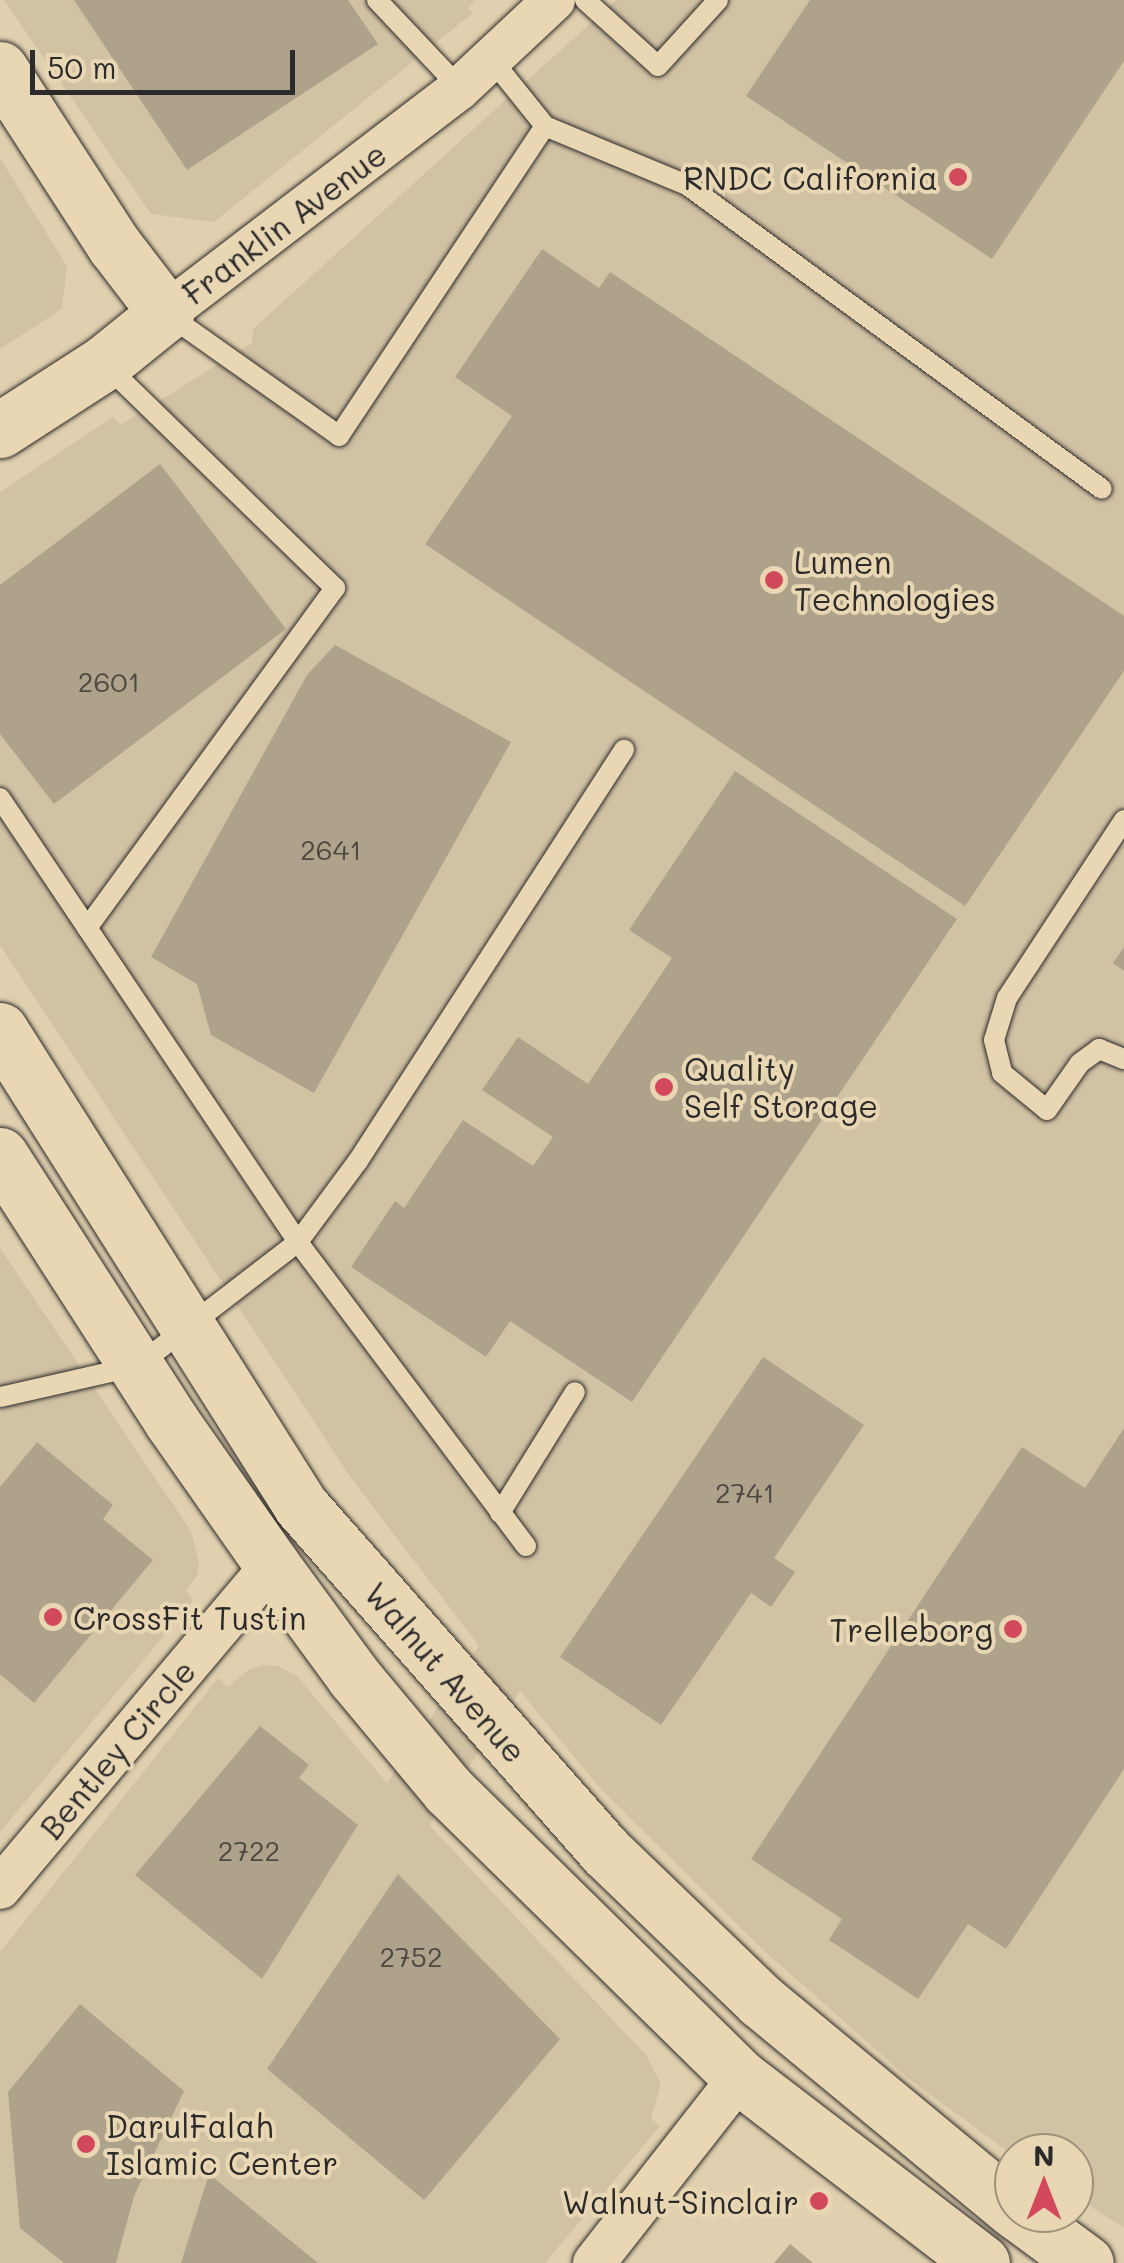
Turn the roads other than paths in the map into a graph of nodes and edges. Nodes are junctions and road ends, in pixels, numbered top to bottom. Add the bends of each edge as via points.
1 (377, 0) edge
2 (718, 0) edge
3 (556, 2) edge
4 (492, 60) junction
5 (0, 69) edge
6 (460, 88) junction
7 (545, 126) junction
8 (166, 314) junction
9 (104, 363) junction
10 (0, 430) edge
11 (1102, 489) dead end
12 (624, 750) dead end
13 (0, 798) edge
14 (1124, 820) edge
15 (87, 928) junction
16 (0, 1030) edge
17 (1124, 1059) edge
18 (0, 1155) edge
19 (298, 1242) junction
20 (189, 1322) junction
21 (136, 1366) junction
22 (575, 1392) dead end
23 (0, 1396) edge
24 (500, 1512) junction
25 (526, 1546) dead end
26 (272, 1564) junction
27 (0, 1888) edge
28 (740, 2077) junction
29 (994, 2193) edge
30 (1046, 2233) edge
31 (594, 2263) edge
32 (982, 2263) edge
33 (1086, 2263) edge

1 - 6 lane
2 - 3 lane via 658,66
3 - 4 street, Franklin Avenue
4 - 6 street, Franklin Avenue
4 - 7 lane
5 - 8 main road
6 - 8 street, Franklin Avenue
7 - 8 lane via 339,436
7 - 11 lane via 687,185
8 - 9 main road, Franklin Avenue
9 - 10 main road, Franklin Avenue
9 - 15 lane via 335,588
12 - 19 lane via 358,1161
13 - 15 lane
14 - 17 lane via 1006,998 994,1040 1002,1073 1046,1110 1080,1062 1099,1049
15 - 19 lane
16 - 20 main road, Walnut Avenue
18 - 21 main road, Walnut Avenue
19 - 20 lane
19 - 24 lane
20 - 21 lane
20 - 29 main road, Walnut Avenue via 301,1506 606,1852 761,2001
21 - 23 lane
21 - 26 main road, Walnut Avenue
22 - 24 lane
24 - 25 lane
26 - 27 street, Bentley Circle
26 - 28 main road, Walnut Avenue via 448,1791
28 - 31 street
28 - 32 main road, Walnut Avenue
30 - 33 main road, Walnut Avenue

